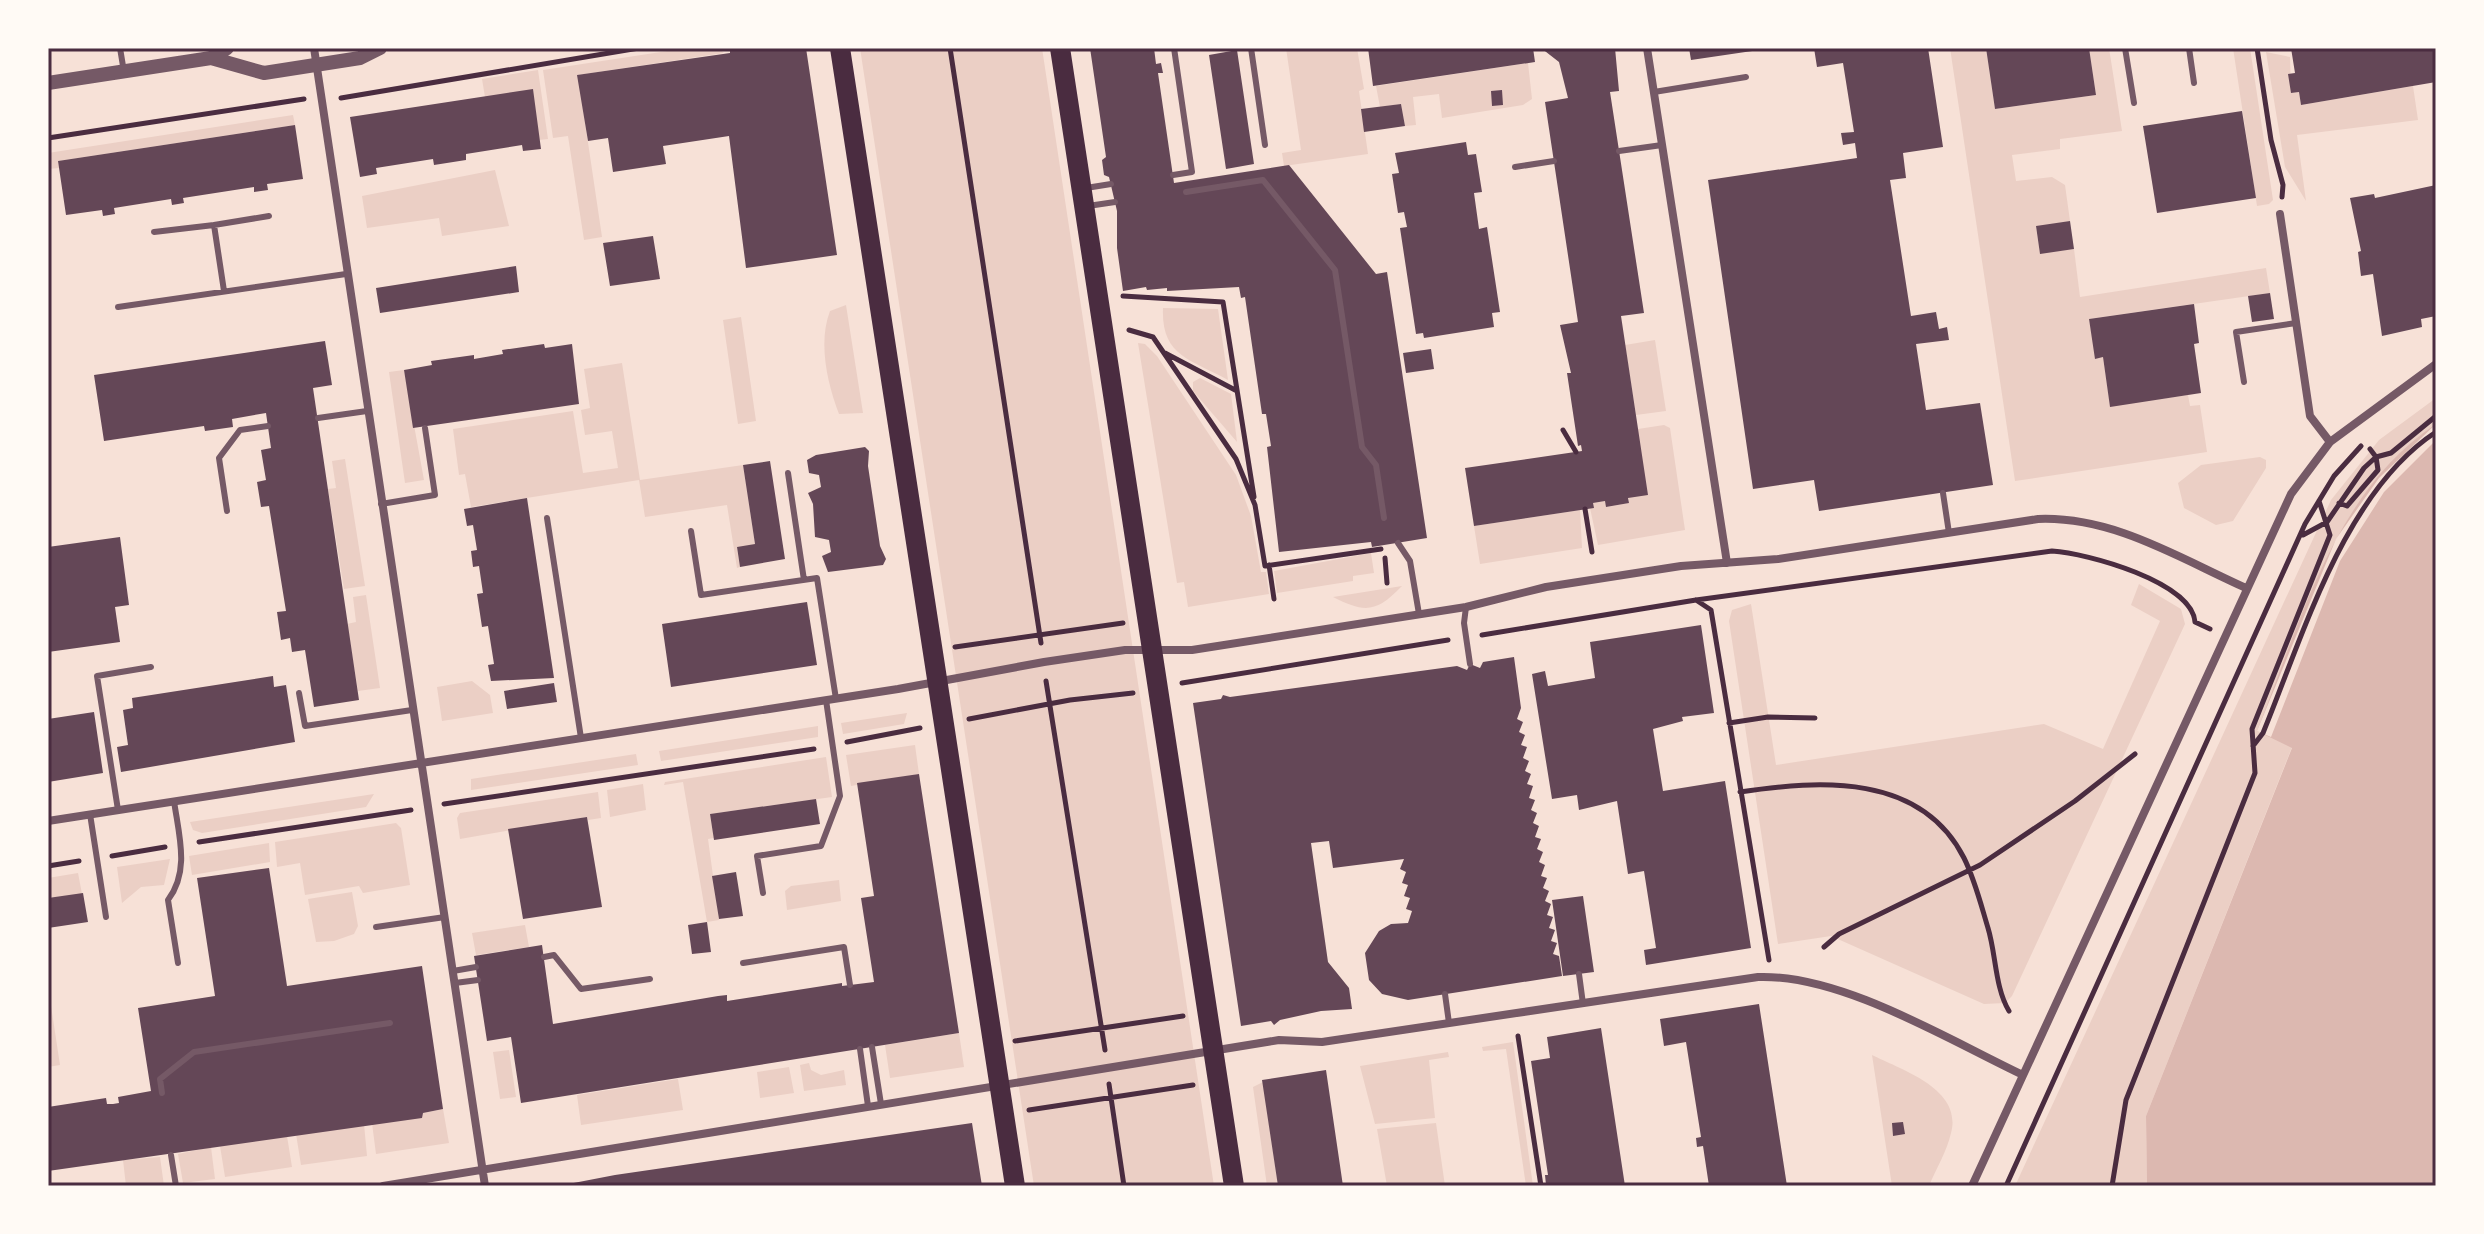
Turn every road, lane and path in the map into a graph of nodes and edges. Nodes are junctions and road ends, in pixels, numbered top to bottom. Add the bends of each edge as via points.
1 (120, 48) edge
2 (227, 48) edge
3 (314, 48) edge
4 (380, 48) edge
5 (840, 48) edge
6 (950, 48) edge
7 (1060, 48) edge
8 (1174, 48) edge
9 (1251, 48) edge
10 (1647, 48) edge
11 (2125, 48) edge
12 (2189, 48) edge
13 (2257, 48) edge
14 (210, 53) edge
15 (316, 65) junction
16 (124, 72) junction
17 (1746, 77) dead end
18 (48, 83) edge
19 (2194, 83) dead end
20 (1654, 92) junction
21 (2134, 103) dead end
22 (1265, 145) dead end
23 (1662, 145) junction
24 (1619, 151) dead end
25 (1554, 161) dead end
26 (1515, 167) dead end
27 (1173, 175) dead end
28 (1111, 184) dead end
29 (1186, 192) dead end
30 (1083, 198) junction
31 (1115, 202) dead end
32 (2280, 214) joint
33 (269, 216) dead end
34 (214, 225) junction
35 (154, 232) dead end
36 (346, 274) junction
37 (224, 291) junction
38 (1122, 296) dead end
39 (118, 307) dead end
40 (2296, 323) junction
41 (1128, 330) dead end
42 (1164, 352) junction
43 (2436, 364) edge
44 (2244, 382) dead end
45 (1238, 391) junction
46 (367, 411) junction
47 (2436, 416) edge
48 (318, 418) dead end
49 (268, 426) dead end
50 (425, 428) dead end
51 (1563, 430) dead end
52 (2436, 432) edge
53 (2330, 442) junction
54 (2365, 443) dead end
55 (2370, 449) dead end
56 (1576, 452) dead end
57 (2376, 457) junction
58 (788, 473) dead end
59 (2365, 487) junction
60 (1943, 493) dead end
61 (2375, 494) junction
62 (2319, 500) junction
63 (2339, 503) junction
64 (381, 504) junction
65 (1255, 505) junction
66 (1585, 509) dead end
67 (227, 511) dead end
68 (547, 518) dead end
69 (1384, 518) dead end
70 (2327, 522) junction
71 (691, 531) dead end
72 (1949, 533) junction
73 (2300, 536) junction
74 (1398, 543) dead end
75 (1592, 552) dead end
76 (1727, 563) junction
77 (1269, 565) junction
78 (804, 580) junction
79 (1387, 583) dead end
80 (2246, 588) junction
81 (1274, 599) dead end
82 (1696, 600) junction
83 (1466, 607) junction
84 (1419, 614) junction
85 (1128, 622) dead end
86 (2202, 625) dead end
87 (1466, 637) junction
88 (1040, 638) junction
89 (2244, 643) dead end
90 (2251, 646) junction
91 (932, 650) junction
92 (1152, 650) junction
93 (1470, 664) dead end
94 (151, 667) dead end
95 (937, 681) junction
96 (1183, 682) dead end
97 (1047, 683) dead end
98 (299, 693) dead end
99 (1138, 693) dead end
100 (831, 700) junction
101 (1050, 703) junction
102 (412, 710) junction
103 (1815, 718) dead end
104 (944, 723) junction
105 (1729, 723) junction
106 (581, 738) junction
107 (833, 745) junction
108 (2252, 746) junction
109 (2135, 754) dead end
110 (420, 763) junction
111 (1740, 792) junction
112 (174, 801) junction
113 (427, 807) junction
114 (118, 810) junction
115 (90, 814) junction
116 (48, 821) edge
117 (180, 845) junction
118 (97, 858) junction
119 (48, 866) edge
120 (1970, 870) junction
121 (763, 893) dead end
122 (106, 917) dead end
123 (445, 917) junction
124 (376, 927) dead end
125 (1824, 947) dead end
126 (544, 957) dead end
127 (178, 963) dead end
128 (743, 963) dead end
129 (476, 967) dead end
130 (453, 971) junction
131 (1579, 974) dead end
132 (1771, 977) junction
133 (650, 979) dead end
134 (478, 980) dead end
135 (455, 983) junction
136 (850, 985) dead end
137 (1445, 994) dead end
138 (1583, 1004) junction
139 (2009, 1011) dead end
140 (1188, 1015) dead end
141 (390, 1023) dead end
142 (1449, 1023) junction
143 (1101, 1028) junction
144 (1518, 1036) dead end
145 (1013, 1041) dead end
146 (872, 1047) dead end
147 (1104, 1048) dead end
148 (860, 1049) dead end
149 (1213, 1052) junction
150 (2023, 1075) junction
151 (1000, 1085) junction
152 (1198, 1085) dead end
153 (162, 1093) dead end
154 (1110, 1094) junction
155 (881, 1104) junction
156 (868, 1106) junction
157 (1023, 1110) dead end
158 (171, 1155) dead end
159 (483, 1170) junction
160 (176, 1186) edge
161 (383, 1186) edge
162 (485, 1186) edge
163 (1015, 1186) edge
164 (1124, 1186) edge
165 (1234, 1186) edge
166 (1541, 1186) edge
167 (1972, 1186) edge
168 (2006, 1186) edge
169 (2112, 1186) edge

1 - 16 lane
2 - 14 street
3 - 15 street
4 - 15 street via 360,58
5 - 91 main road
6 - 88 path
7 - 30 main road
8 - 27 lane via 1192,172
9 - 22 lane
10 - 20 street
11 - 21 lane
12 - 19 lane
13 - 32 path via 2283,185
14 - 15 street via 264,73
14 - 16 street
15 - 36 street
16 - 18 street
17 - 20 lane
20 - 23 street
23 - 24 lane
23 - 76 street
25 - 26 lane
28 - 30 lane
29 - 69 lane via 1263,180 1335,270 1362,447 1376,465
30 - 31 lane
30 - 92 main road
32 - 40 street
33 - 34 lane
34 - 35 lane
34 - 37 lane
36 - 37 lane
36 - 46 street
37 - 39 lane
38 - 45 path via 1223,302
40 - 44 lane via 2236,332
40 - 53 street via 2310,416
41 - 42 path via 1153,337
42 - 45 path
42 - 65 path via 1236,459
43 - 53 street
45 - 65 path
46 - 48 lane
46 - 64 street
47 - 57 path via 2391,453
49 - 67 lane via 240,430 219,458
50 - 64 lane via 435,495
51 - 56 path
52 - 61 path
53 - 80 street via 2291,494
54 - 62 path
55 - 57 path
57 - 59 path via 2378,470
57 - 63 path
58 - 78 lane
59 - 61 path
59 - 63 path via 2347,506
60 - 72 lane
61 - 108 path via 2333,559 2263,733
62 - 70 path
62 - 73 path
63 - 70 path
64 - 102 street
65 - 77 path via 1265,566
66 - 75 path
68 - 106 lane
70 - 73 path
70 - 108 path via 2330,535 2252,729
71 - 78 lane via 701,595
72 - 76 street
72 - 80 street via 2038,519 2077,519 2119,531
73 - 90 path
74 - 84 lane via 1410,561
76 - 83 street via 1546,587
77 - 79 path via 1381,549
77 - 81 path
78 - 100 lane via 817,578
80 - 150 street
82 - 86 path via 2060,552 2104,561 2173,591 2189,602 2195,622
82 - 87 path
82 - 105 path via 1711,610
83 - 84 street
83 - 87 lane
84 - 92 street via 1192,650
85 - 88 path
87 - 93 lane
87 - 96 path
88 - 91 path
89 - 90 path
90 - 168 path
91 - 95 main road
92 - 95 street
92 - 149 main road
94 - 114 lane via 97,676
95 - 100 street
95 - 104 main road
97 - 101 path
98 - 102 lane via 305,726
99 - 101 path
100 - 106 street
100 - 107 lane
101 - 104 path
101 - 143 path
102 - 110 street
103 - 105 path
104 - 107 path
104 - 151 main road
105 - 111 path
106 - 110 street
107 - 113 path
107 - 121 lane via 840,796 821,846 757,856
108 - 169 path via 2255,773 2126,1100
109 - 120 path
110 - 112 street
110 - 113 street
111 - 120 path via 1826,783 1896,795 1946,832
111 - 132 path
112 - 114 street
112 - 117 lane
113 - 117 path
113 - 123 street
114 - 115 street
115 - 116 street
115 - 118 lane
117 - 118 path
117 - 127 lane via 180,884 168,900
118 - 119 path
118 - 122 lane
120 - 125 path via 1839,934
120 - 139 path
123 - 124 lane
123 - 130 street
126 - 133 lane via 554,955 581,989
128 - 136 lane via 844,947
129 - 130 lane
130 - 135 street
131 - 138 lane
132 - 138 street
132 - 150 street via 1840,991
134 - 135 lane
135 - 159 street
137 - 142 lane
138 - 142 street
140 - 143 path
141 - 153 lane via 194,1052 160,1079
142 - 149 street
143 - 145 path
143 - 147 path
144 - 166 path
146 - 155 lane
148 - 156 lane
149 - 151 street
149 - 165 main road
150 - 167 street
151 - 155 street
151 - 163 main road
152 - 154 path
154 - 157 path
154 - 164 path
155 - 156 street
156 - 159 street
158 - 160 lane
159 - 161 street
159 - 162 street

